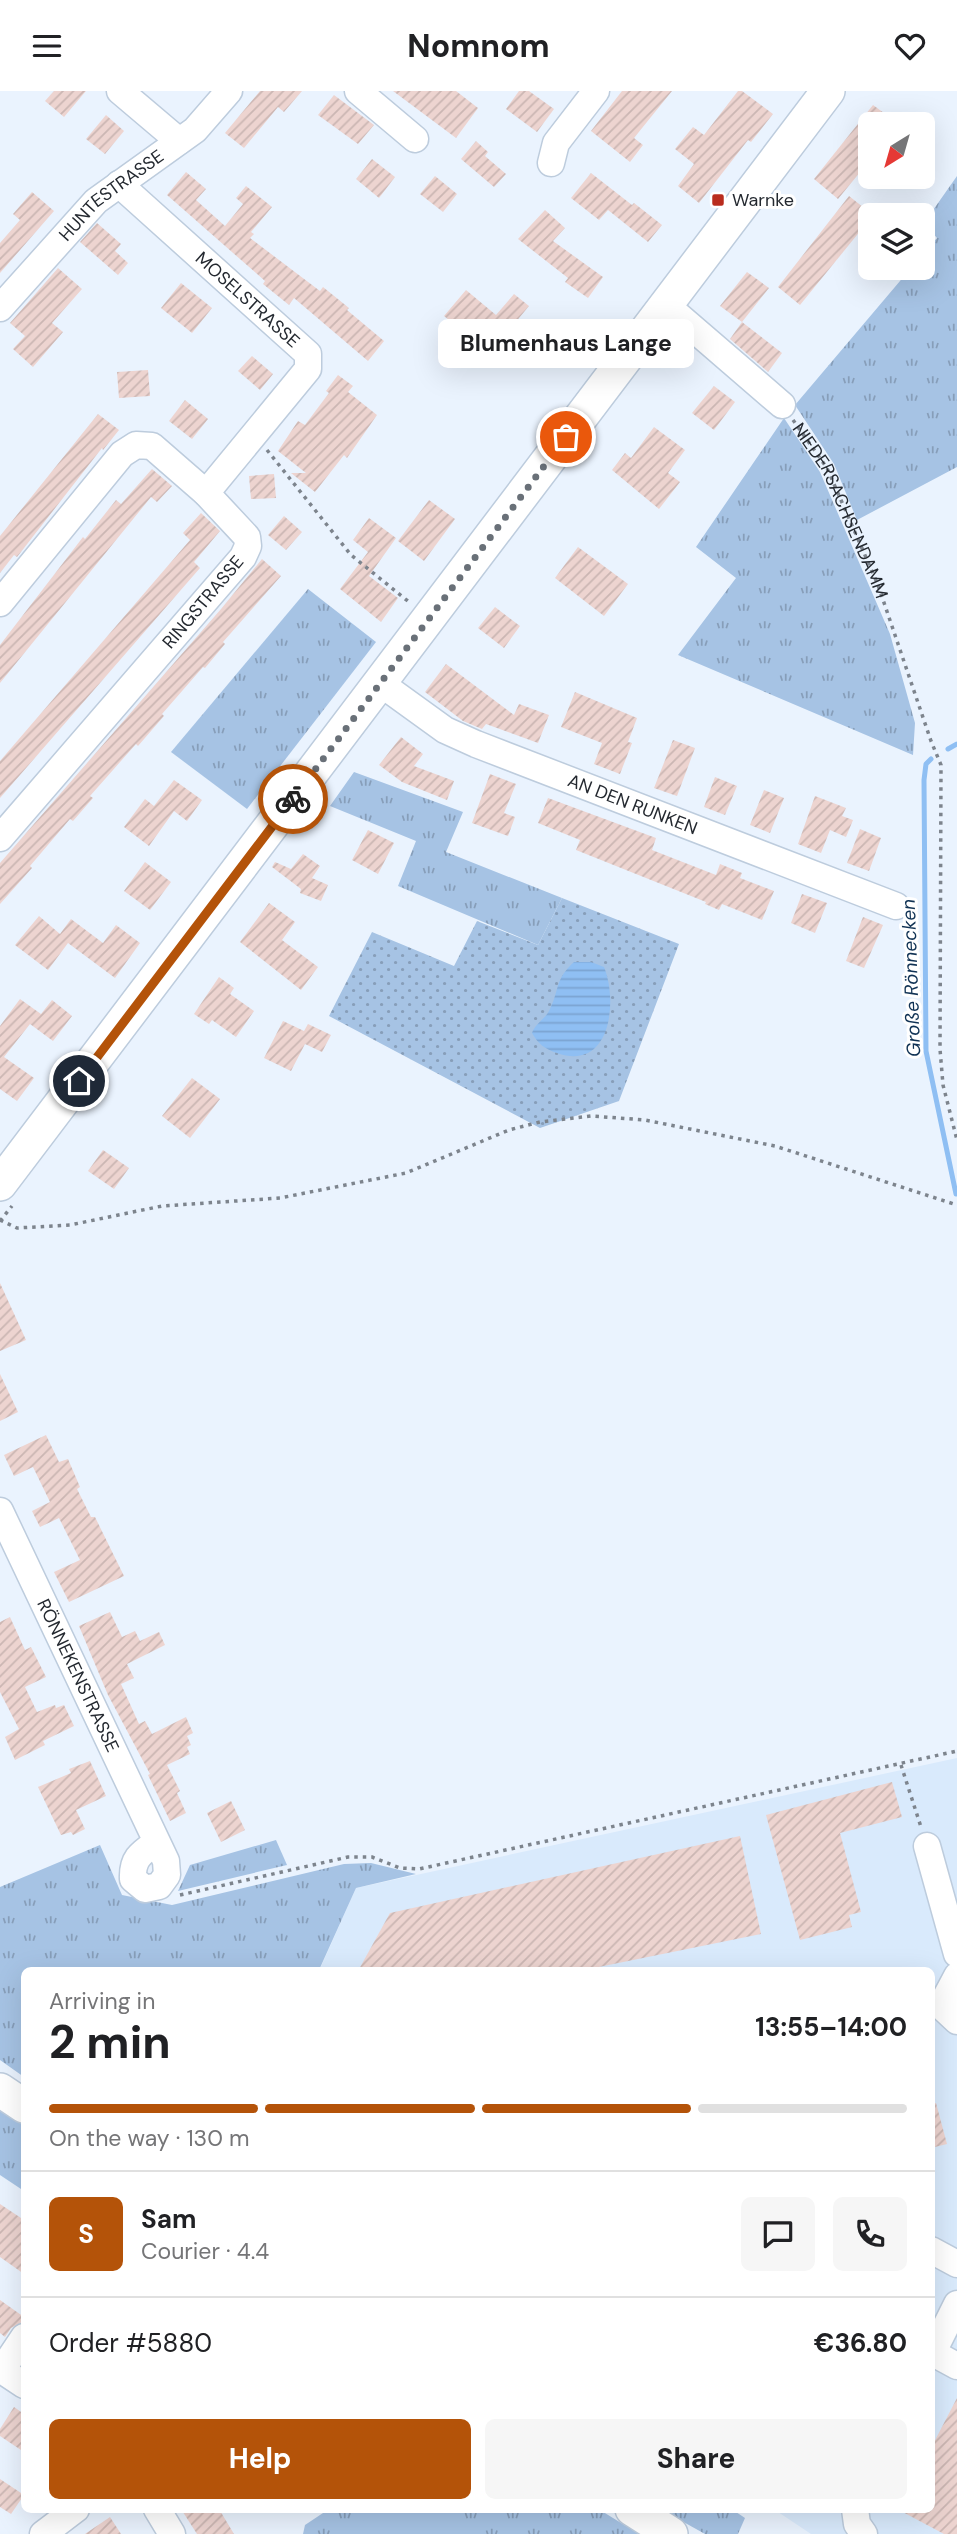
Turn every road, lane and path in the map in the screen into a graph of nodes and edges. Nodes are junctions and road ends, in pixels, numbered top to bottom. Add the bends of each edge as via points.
1 (120, 91) edge
2 (229, 91) edge
3 (358, 91) edge
4 (596, 91) edge
5 (828, 91) edge
6 (415, 139) dead end
7 (179, 141) junction
8 (551, 163) dead end
9 (119, 184) junction
10 (666, 305) junction
11 (0, 307) edge
12 (782, 405) joint
13 (254, 435) junction
14 (206, 493) junction
15 (0, 603) edge
16 (430, 618) junction
17 (380, 683) junction
18 (0, 838) edge
19 (896, 905) dead end
20 (957, 1140) edge
21 (0, 1184) edge
22 (957, 1205) edge
23 (0, 1220) edge
24 (0, 1511) edge
25 (957, 1751) edge
26 (901, 1764) junction
27 (927, 1846) joint
28 (159, 1886) joint
29 (957, 1954) edge
30 (957, 1976) edge
31 (949, 2013) edge
32 (0, 2090) edge
33 (21, 2104) edge
34 (935, 2253) edge
35 (957, 2265) edge
36 (957, 2304) edge
37 (21, 2341) edge
38 (935, 2349) edge
39 (935, 2356) edge
40 (957, 2366) edge
41 (1, 2370) edge
42 (21, 2383) edge
43 (71, 2513) edge
44 (159, 2513) edge
45 (638, 2513) edge
46 (855, 2513) edge
47 (43, 2534) edge
48 (172, 2534) edge
49 (671, 2534) edge
50 (864, 2534) edge

1 - 7 street
2 - 7 street, HUNTESTRASSE via 195,130
3 - 6 street
4 - 8 street via 556,143
5 - 10 main road
7 - 9 street, HUNTESTRASSE
9 - 11 street, HUNTESTRASSE via 96,201
9 - 13 street, MOSELSTRASSE via 307,354 308,369
10 - 12 street, NIEDERSACHSENDAMM
10 - 16 main road
12 - 20 path, NIEDERSACHSENDAMM via 827,468 878,585 942,765 940,1049 943,1085
13 - 14 street, MOSELSTRASSE
13 - 16 path via 351,555
14 - 15 street, RINGSTRASSE via 152,446 136,445 122,454
14 - 18 street, RINGSTRASSE via 247,537 243,557
16 - 17 main road
17 - 19 street, AN DEN RUNKEN via 445,730 476,744
17 - 21 main road
22 - 23 path via 775,1146 645,1120 591,1116 509,1130 407,1173 280,1198 162,1206 70,1225 17,1228
24 - 28 street, RÖNNEKENSTRASSE via 166,1861 167,1875
25 - 26 path
26 - 27 path
26 - 28 path via 419,1869 400,1868 372,1857 348,1857 176,1896
27 - 29 street
30 - 31 street
32 - 33 main road
34 - 35 street
36 - 38 street
37 - 41 street
39 - 40 street
41 - 42 street
43 - 47 street
44 - 48 street
45 - 49 main road
46 - 50 street via 856,2524

